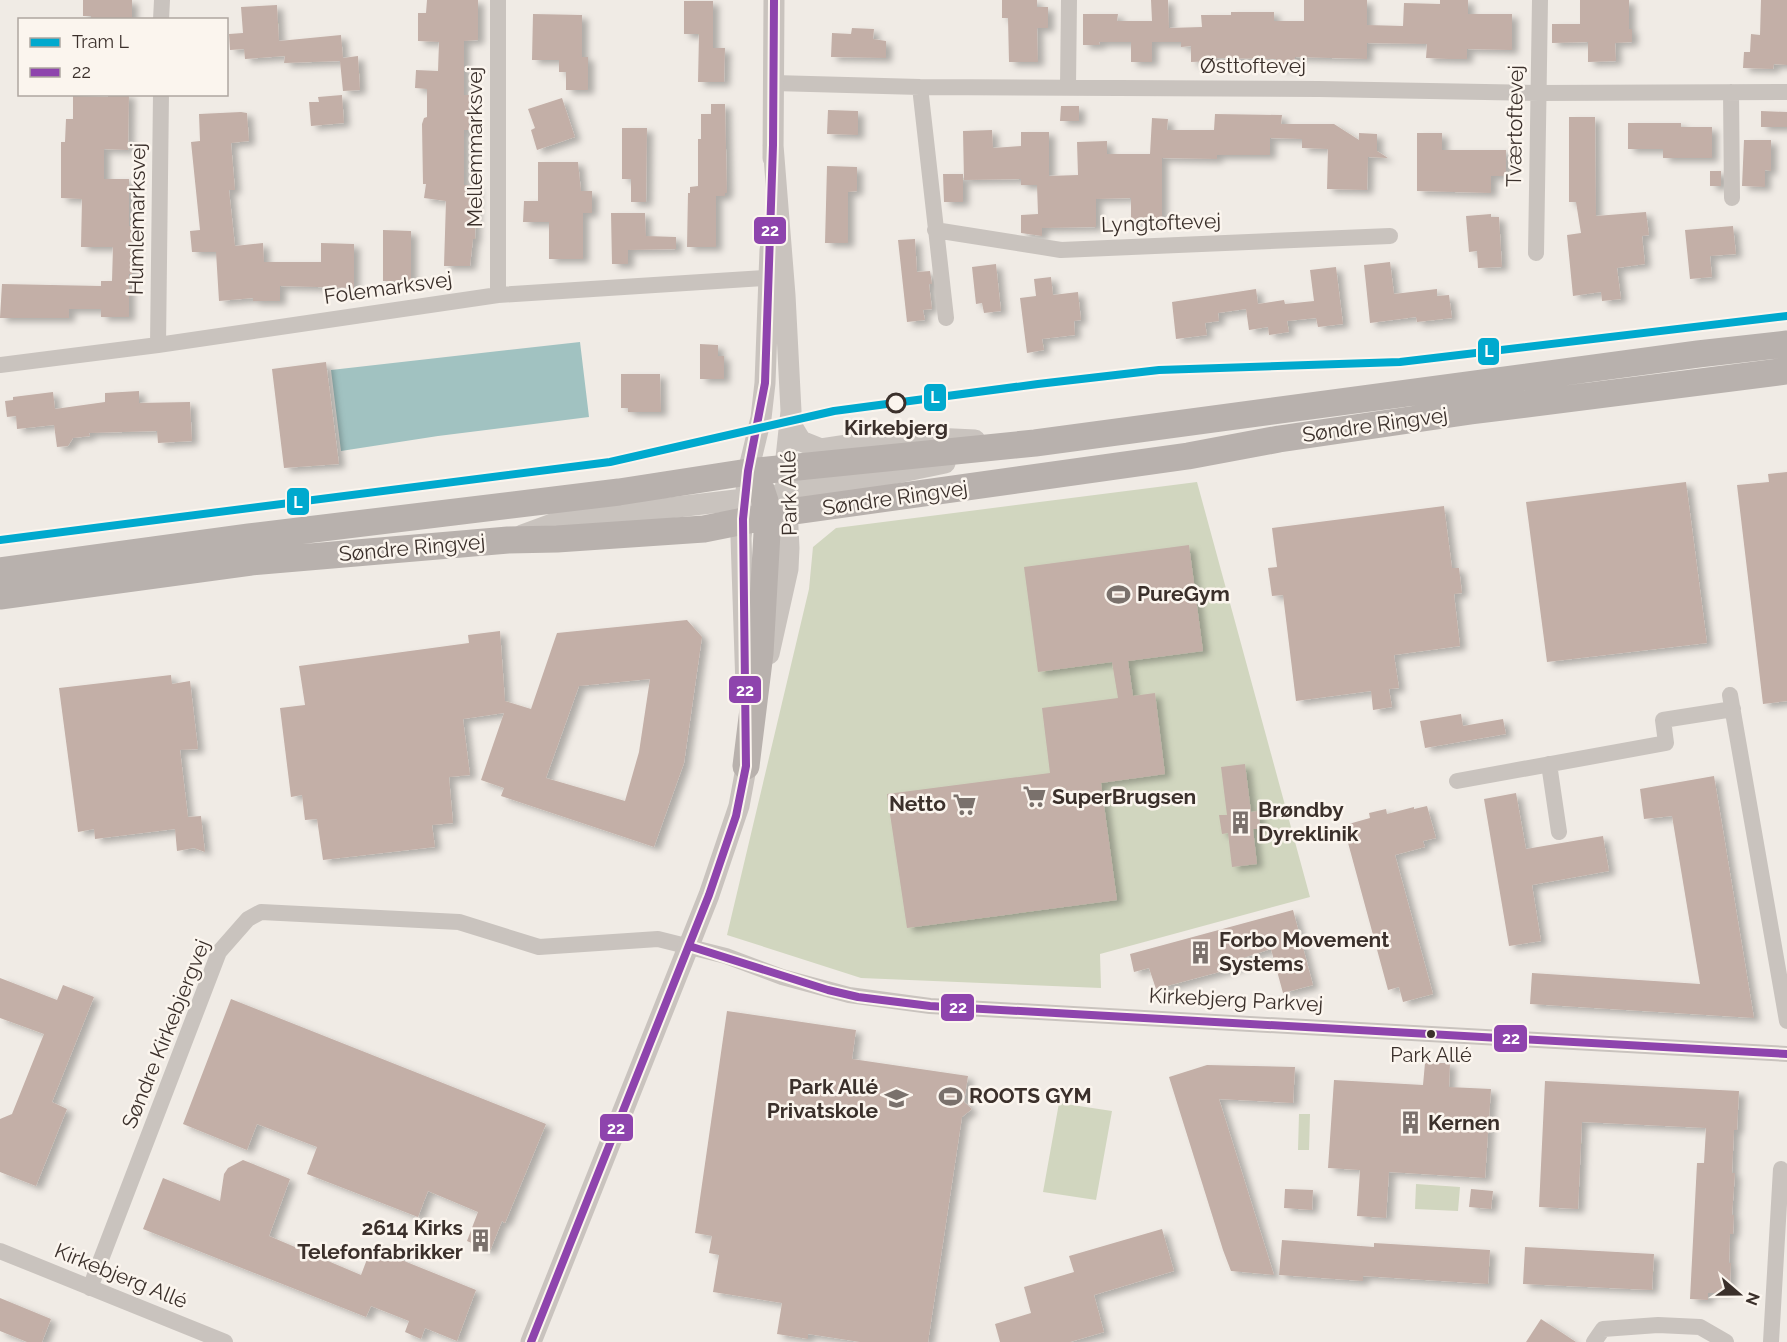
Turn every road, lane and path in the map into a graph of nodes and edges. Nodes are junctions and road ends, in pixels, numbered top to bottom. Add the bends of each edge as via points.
1 (162, 0) edge
2 (498, 0) edge
3 (774, 0) edge
4 (1069, 0) edge
5 (1540, 0) edge
6 (161, 18) edge
7 (774, 83) junction
8 (1068, 86) junction
9 (920, 87) junction
10 (1731, 92) junction
11 (1787, 92) edge
12 (1539, 93) junction
13 (160, 96) edge
14 (1732, 198) dead end
15 (935, 230) junction
16 (1390, 236) dead end
17 (1536, 253) dead end
18 (776, 278) junction
19 (498, 295) junction
20 (946, 318) dead end
21 (1787, 344) edge
22 (158, 345) junction
23 (0, 365) edge
24 (1787, 371) edge
25 (790, 423) junction
26 (1035, 443) junction
27 (765, 496) junction
28 (0, 571) edge
29 (0, 597) edge
30 (1548, 764) junction
31 (746, 766) joint
32 (1457, 781) dead end
33 (1559, 832) dead end
34 (689, 946) junction
35 (1787, 1021) edge
36 (1787, 1054) edge
37 (1781, 1169) dead end
38 (0, 1251) edge
39 (90, 1287) junction
40 (1700, 1327) junction
41 (225, 1342) edge
42 (531, 1342) edge
43 (1594, 1342) edge
44 (1690, 1342) edge
45 (1726, 1342) edge
46 (1771, 1342) edge

1 - 6 street
2 - 19 street, Mellemmarksvej
3 - 7 street, Park Allé
4 - 8 street
5 - 12 street, Tværtoftevej
7 - 9 street, Østtoftevej
7 - 18 street, Park Allé
8 - 9 street, Østtoftevej
8 - 12 street, Østtoftevej
9 - 15 street
10 - 11 street, Østtoftevej
10 - 12 street, Østtoftevej
10 - 14 street
12 - 17 street, Tværtoftevej
13 - 22 street, Humlemarksvej
15 - 16 street, Lyngtoftevej via 1060,250
15 - 20 street
18 - 19 street, Folemarksvej
18 - 25 street, Park Allé
18 - 27 street, Park Allé via 760,418
19 - 22 street, Folemarksvej
21 - 26 main road, Søndre Ringvej
22 - 23 street, Folemarksvej
24 - 27 main road, Søndre Ringvej via 1471,411 1143,463
25 - 26 street via 801,441 821,449 933,438
25 - 27 street, Park Allé
26 - 27 main road, Søndre Ringvej
27 - 28 main road, Søndre Ringvej via 619,492
27 - 29 main road, Søndre Ringvej via 686,531 508,540 251,562
27 - 31 main road via 760,653
30 - 32 street
30 - 33 street
30 - 35 street via 1666,743 1663,720 1732,702
31 - 34 street via 732,831
34 - 36 street, Kirkebjerg Parkvej via 849,995 930,1006
34 - 39 street, Søndre Kirkebjergvej via 658,939 539,946 449,921 261,912 248,919 219,952
34 - 42 street
37 - 46 street
38 - 39 street, Kirkebjerg Allé
39 - 41 street, Kirkebjerg Allé
40 - 43 street via 1603,1329
40 - 44 street
40 - 45 street

